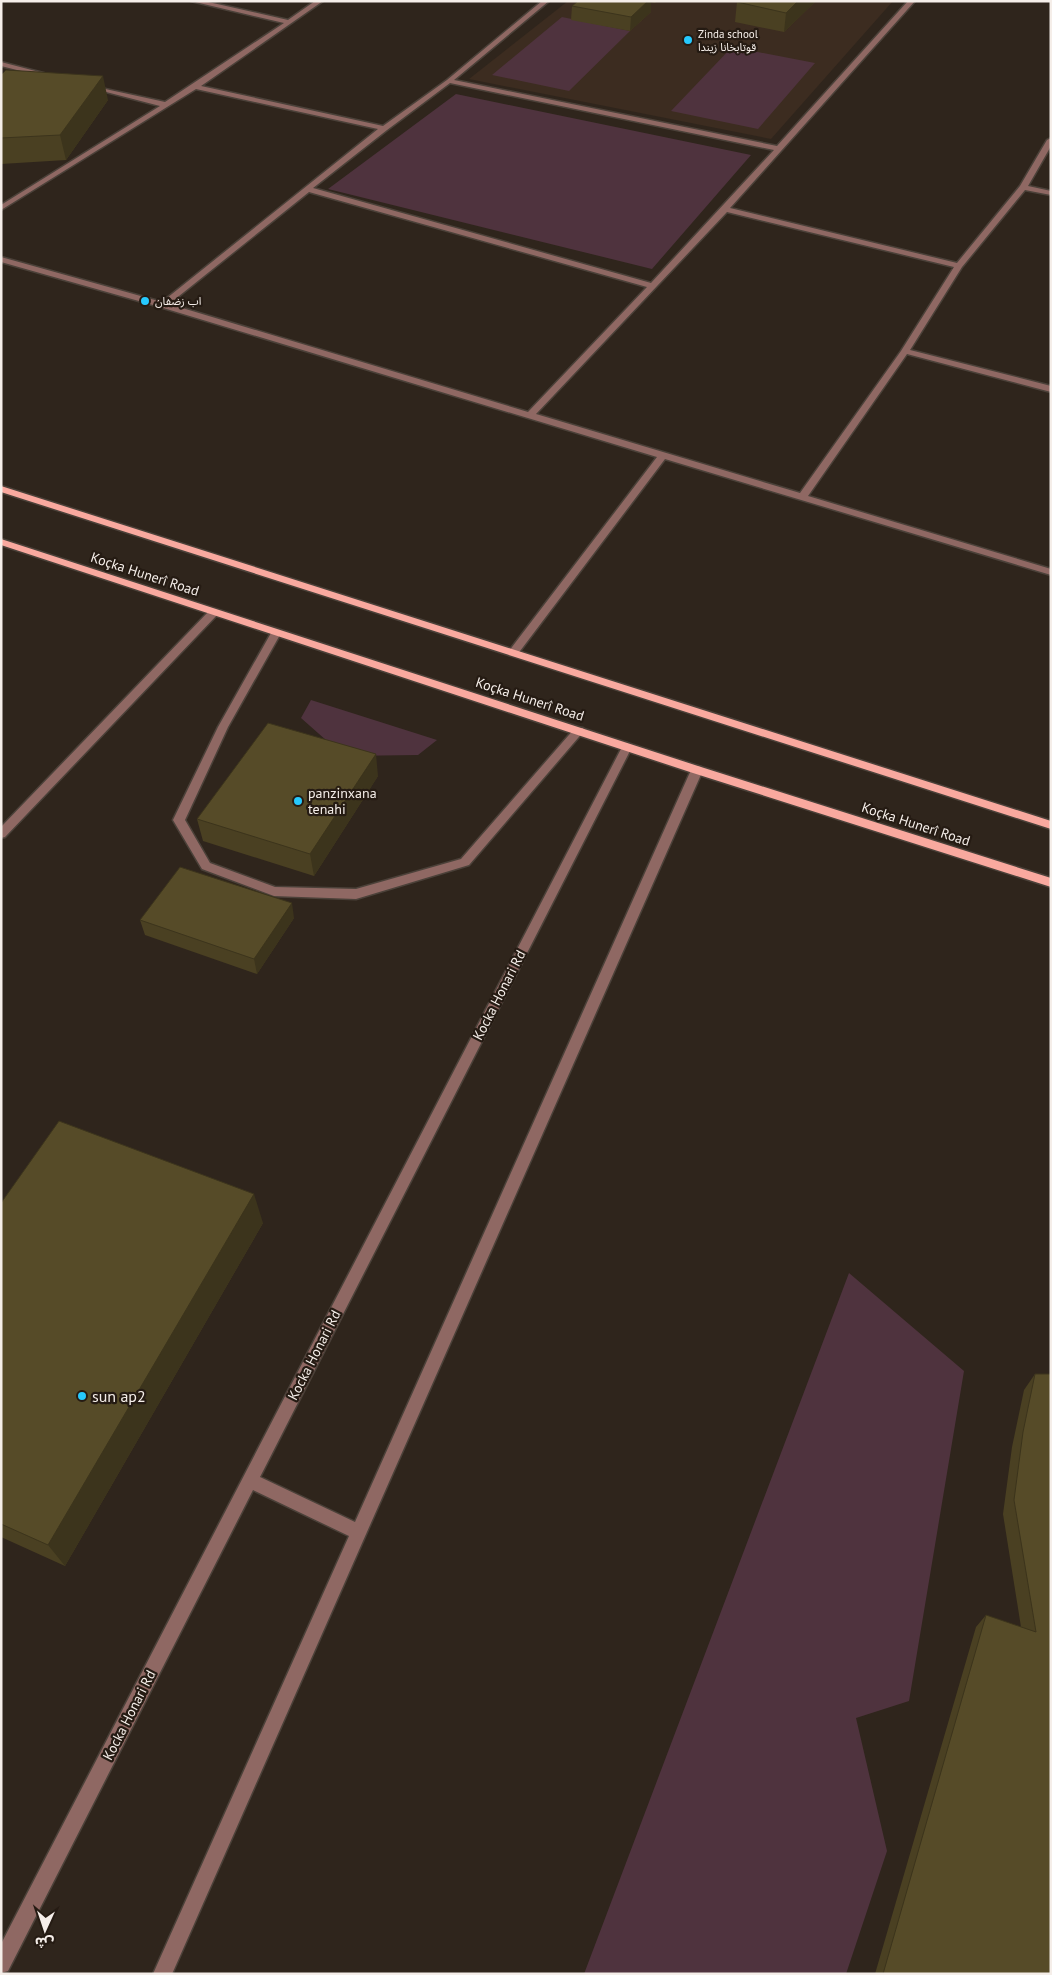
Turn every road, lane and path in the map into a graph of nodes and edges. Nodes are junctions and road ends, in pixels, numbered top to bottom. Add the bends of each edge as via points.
1 (194, 1) edge
2 (320, 1) edge
3 (546, 1) edge
4 (912, 1) edge
5 (289, 22) junction
6 (1, 64) edge
7 (28, 71) junction
8 (55, 77) edge
9 (14, 78) edge
10 (449, 82) junction
11 (83, 84) edge
12 (195, 87) junction
13 (167, 105) junction
14 (384, 128) junction
15 (1051, 140) edge
16 (780, 149) junction
17 (1023, 187) junction
18 (307, 189) junction
19 (1051, 193) edge
20 (1, 208) edge
21 (725, 209) junction
22 (1, 259) edge
23 (959, 266) junction
24 (653, 286) junction
25 (163, 305) junction
26 (905, 351) junction
27 (1051, 389) edge
28 (530, 415) junction
29 (663, 455) junction
30 (1, 489) edge
31 (802, 497) junction
32 (1, 542) edge
33 (1051, 572) edge
34 (214, 612) junction
35 (276, 633) junction
36 (513, 652) junction
37 (579, 731) junction
38 (627, 747) junction
39 (697, 770) junction
40 (1051, 825) edge
41 (1, 834) edge
42 (1051, 883) edge
43 (250, 1480) junction
44 (358, 1532) junction
45 (1, 1964) edge
46 (162, 1974) edge

1 - 5 street
2 - 5 street
3 - 10 street
4 - 16 street
5 - 12 street
6 - 7 street
7 - 8 street
7 - 9 street
10 - 14 street
10 - 16 street
11 - 13 street
12 - 13 street
12 - 14 street
13 - 20 street
14 - 18 street
15 - 17 street
16 - 21 street
17 - 19 street
17 - 23 street
18 - 24 street
18 - 25 street
21 - 23 street
21 - 24 street
22 - 25 street
23 - 26 street
24 - 28 street
25 - 28 street
26 - 27 street
26 - 31 street
28 - 29 street
29 - 31 street
29 - 36 street
30 - 36 main road
31 - 33 street
32 - 34 main road, Koçka Hunerî Road
34 - 35 main road, Koçka Hunerî Road
34 - 41 street
35 - 37 main road, Koçka Hunerî Road
35 - 37 street via 222,727 178,820 206,866 274,891 356,894 465,862
36 - 40 main road
37 - 38 main road, Koçka Hunerî Road
38 - 39 main road, Koçka Hunerî Road
38 - 43 street, Kocka Honari Rd
39 - 42 main road, Koçka Hunerî Road
39 - 44 street
43 - 44 street
43 - 45 street, Kocka Honari Rd
44 - 46 street

